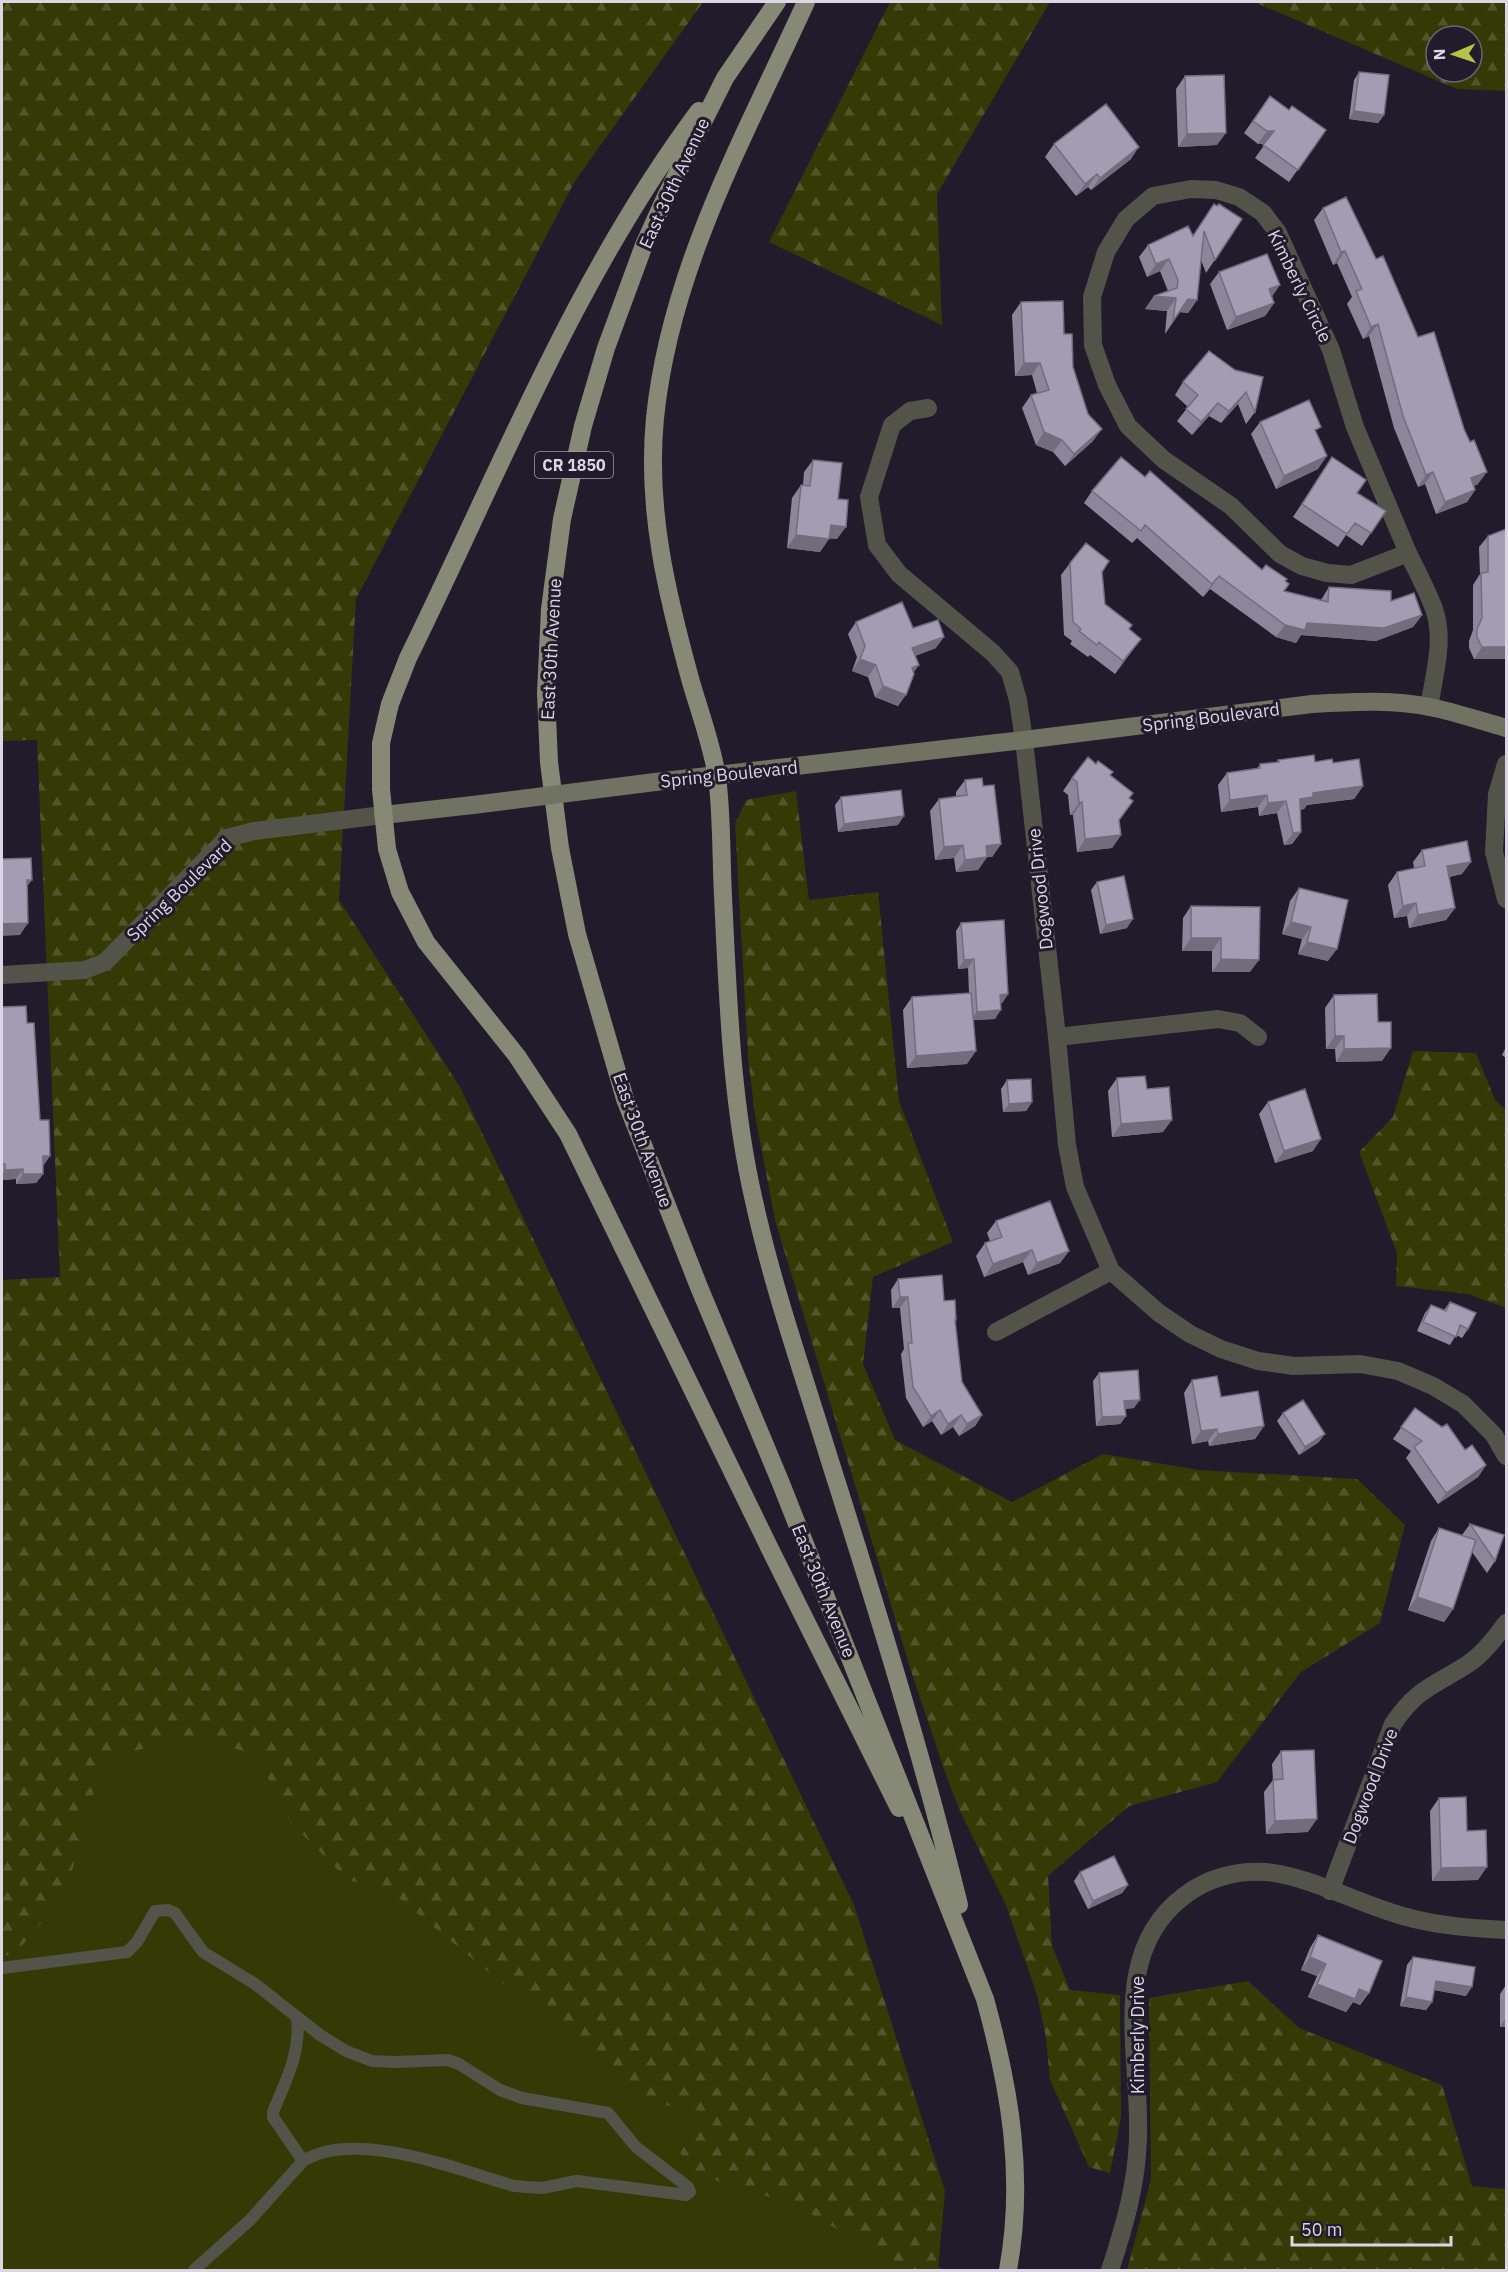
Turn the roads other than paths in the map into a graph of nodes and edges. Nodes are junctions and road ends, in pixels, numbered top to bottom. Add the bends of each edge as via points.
1 (777, 2) edge
2 (806, 2) edge
3 (725, 78) junction
4 (928, 408) dead end
5 (1408, 553) junction
6 (1429, 707) junction
7 (1506, 728) edge
8 (1024, 740) junction
9 (1506, 764) edge
10 (717, 776) junction
11 (383, 815) junction
12 (1506, 899) edge
13 (2, 975) edge
14 (1057, 1037) junction
15 (1258, 1037) dead end
16 (1111, 1271) junction
17 (996, 1332) dead end
18 (1506, 1456) edge
19 (1506, 1623) edge
20 (1330, 1891) junction
21 (945, 1894) junction
22 (1506, 1930) edge
23 (2, 1968) edge
24 (975, 1971) junction
25 (297, 2018) junction
26 (303, 2161) junction
27 (194, 2271) edge
28 (1008, 2271) edge
29 (1110, 2271) edge

1 - 3 main road, East 30th Avenue / CR 1850
2 - 10 main road via 726,170 698,242 676,313 655,419 653,484 657,540 670,604
3 - 11 main road via 657,169 584,292 408,658 390,704 381,743
3 - 21 main road, East 30th Avenue / CR 1850 via 644,245 606,348 583,426 562,519 550,609 546,693 549,762 577,934 629,1109
4 - 8 street, Dogwood Drive via 910,411 892,425 869,497 877,545 899,574 1010,672
5 - 5 street, Kimberly Circle via 1355,427 1331,350 1278,233 1263,213 1239,197 1216,190 1191,189 1153,196 1126,219 1106,252 1092,297 1093,345 1107,385 1128,426 1164,460 1231,506 1280,554 1302,566 1351,575
5 - 6 street, Kimberly Circle via 1437,620
6 - 7 street, Spring Boulevard
6 - 8 street, Spring Boulevard via 1372,702 1312,704
8 - 10 street, Spring Boulevard
8 - 14 street, Dogwood Drive
9 - 12 street via 1497,794 1494,852
10 - 11 street, Spring Boulevard, bridge
10 - 24 main road via 730,1023 738,1110 753,1197 774,1281 907,1705
11 - 13 street, Spring Boulevard via 227,838 105,962 86,970
11 - 21 main road via 387,849 410,912 426,942 517,1056 568,1134 785,1580
14 - 15 street via 1218,1019 1240,1023
14 - 16 street, Dogwood Drive via 1075,1187
16 - 17 street
16 - 18 street, Dogwood Drive via 1159,1313 1221,1349 1258,1361 1294,1366 1360,1364 1398,1371 1433,1386 1463,1404 1494,1435
19 - 20 street, Dogwood Drive via 1488,1647 1417,1695 1393,1724
20 - 22 street, Kimberly Drive via 1393,1913 1462,1928
20 - 29 street, Kimberly Drive via 1267,1872 1218,1878 1176,1901 1145,1941 1136,1971 1134,2008 1138,2138 1135,2170
21 - 24 main road, East 30th Avenue
23 - 25 lane via 127,1952 155,1911 168,1910 203,1952 255,1984
24 - 28 main road, East 30th Avenue via 1001,2058 1010,2111 1015,2166
25 - 26 lane via 293,2066 273,2117
25 - 26 lane via 346,2051 372,2061 448,2060 522,2098 608,2114 636,2147 690,2192 686,2195 577,2181 542,2188 514,2186 378,2149 327,2152
26 - 27 lane via 250,2220

